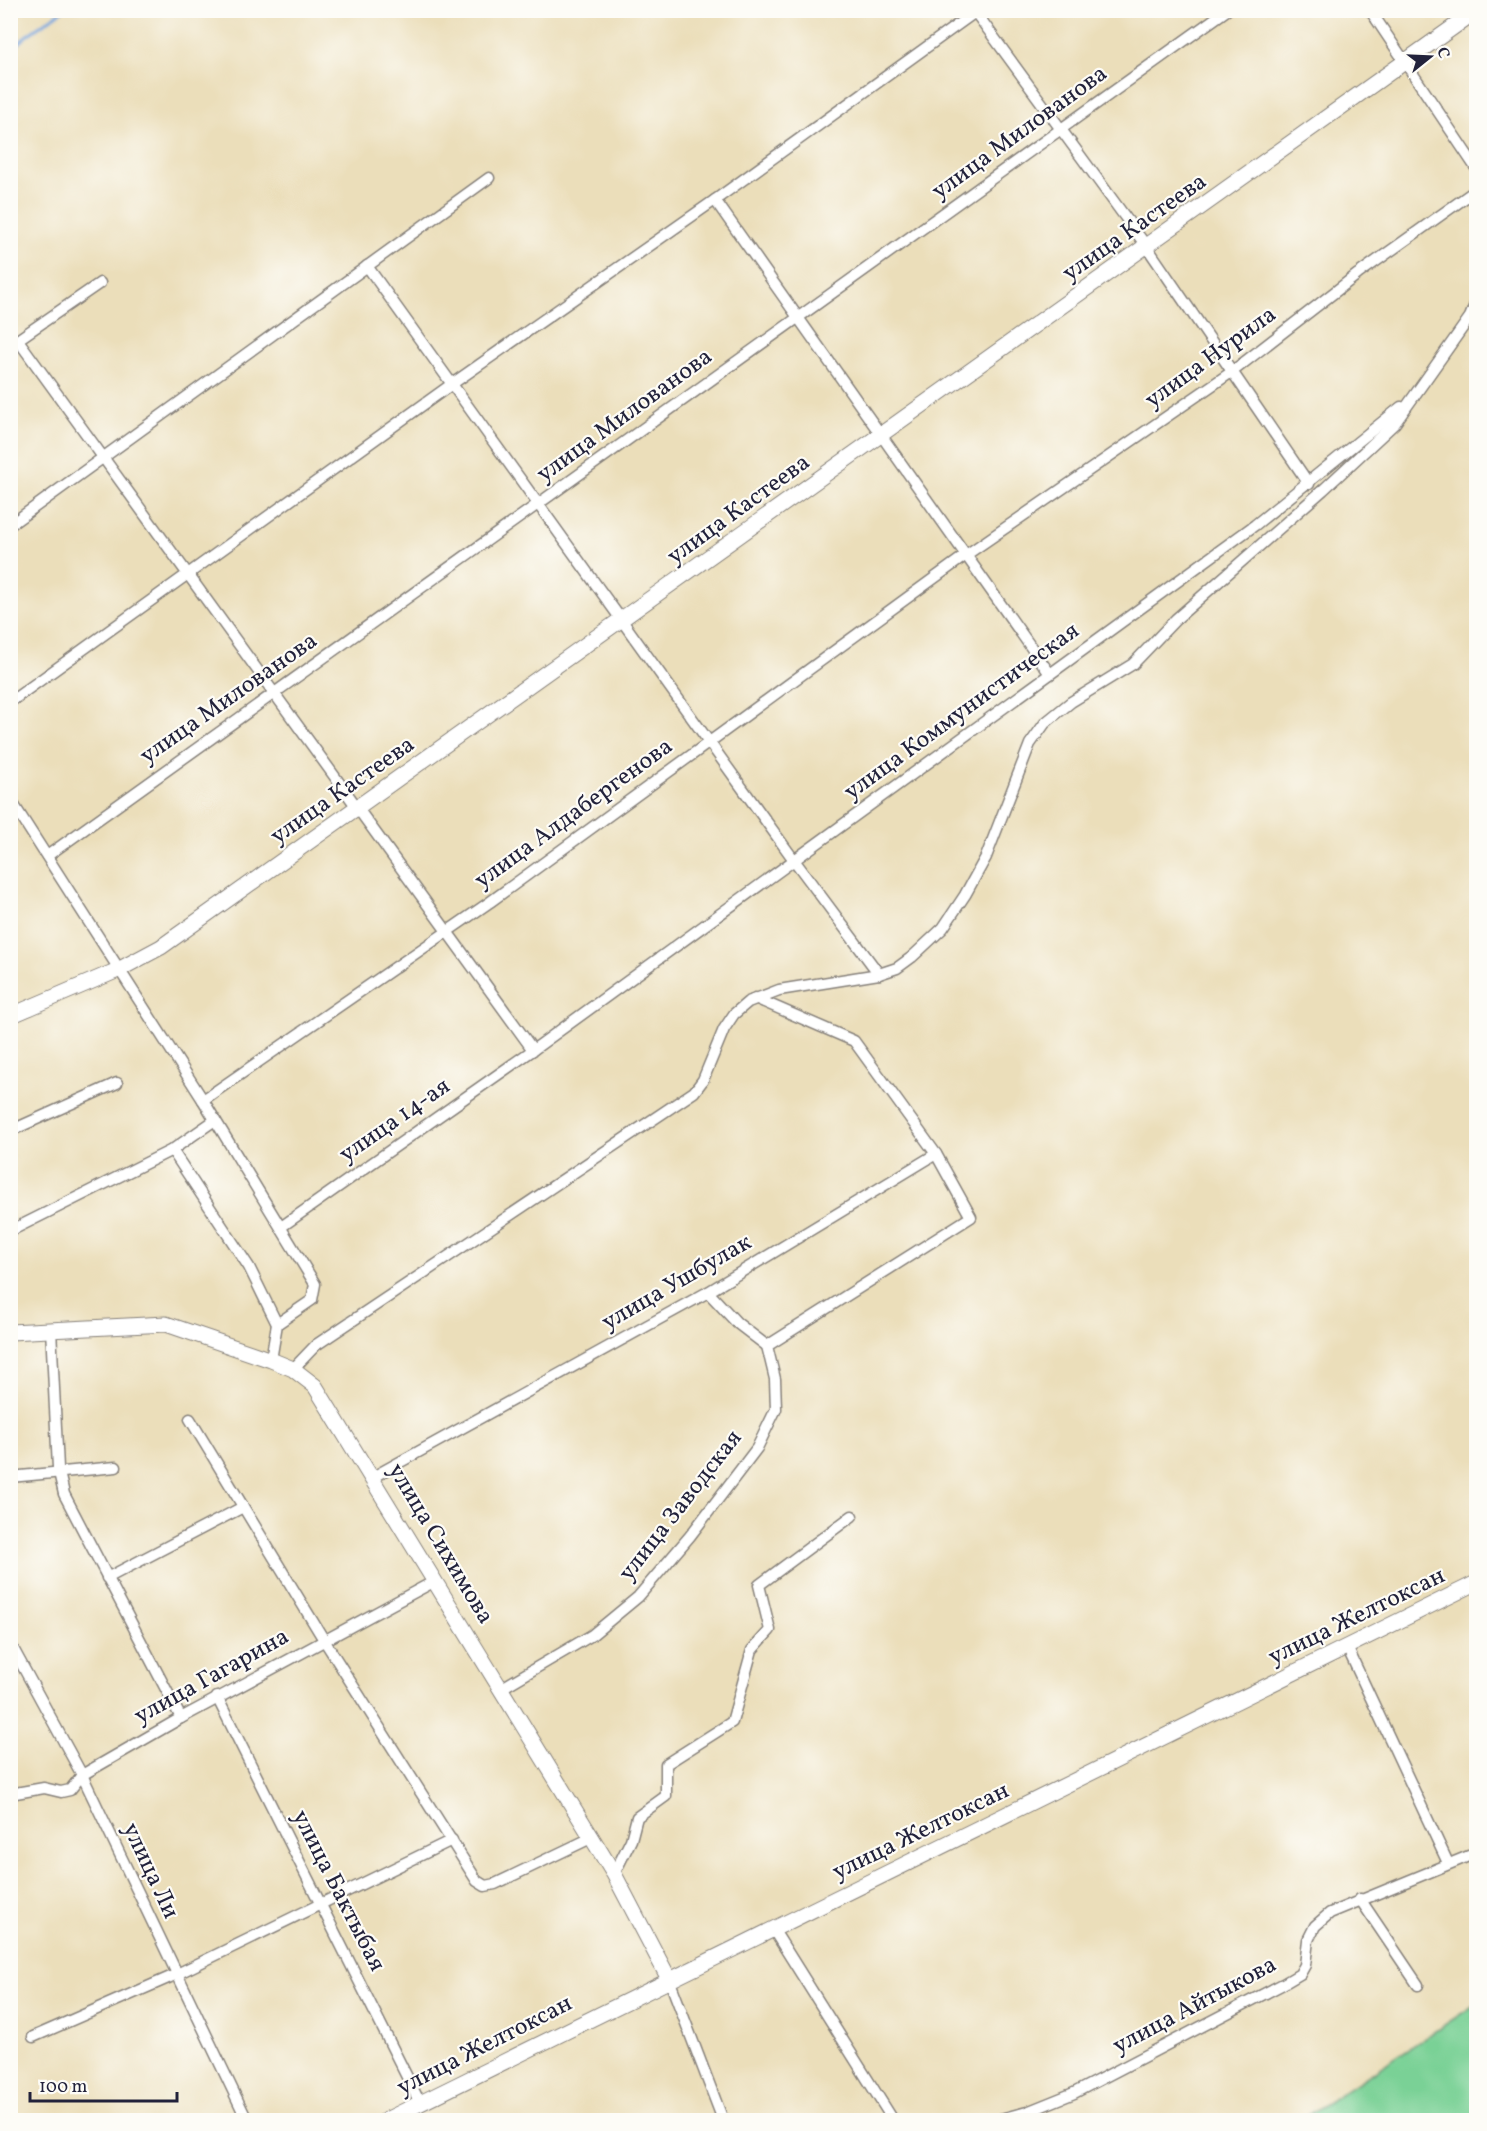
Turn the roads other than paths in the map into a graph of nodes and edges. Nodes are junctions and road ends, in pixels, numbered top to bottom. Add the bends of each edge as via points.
1 (1227, 10) edge
2 (1370, 10) edge
3 (1476, 11) edge
4 (977, 12) edge
5 (1406, 62) junction
6 (1061, 129) junction
7 (1476, 168) edge
8 (489, 178) dead end
9 (1476, 190) edge
10 (715, 200) junction
11 (1147, 247) junction
12 (367, 266) junction
13 (100, 283) dead end
14 (1476, 302) edge
15 (798, 318) junction
16 (14, 342) edge
17 (1233, 370) junction
18 (452, 384) junction
19 (1410, 400) junction
20 (880, 435) junction
21 (102, 459) junction
22 (1309, 484) junction
23 (539, 503) junction
24 (10, 525) edge
25 (966, 555) junction
26 (187, 576) junction
27 (624, 620) junction
28 (1050, 674) junction
29 (273, 693) junction
30 (10, 702) edge
31 (710, 742) junction
32 (10, 799) edge
33 (357, 808) junction
34 (47, 856) junction
35 (794, 860) junction
36 (447, 931) junction
37 (118, 970) junction
38 (879, 974) junction
39 (755, 998) junction
40 (10, 1016) edge
41 (533, 1050) junction
42 (117, 1083) dead end
43 (203, 1100) junction
44 (215, 1120) junction
45 (10, 1131) edge
46 (172, 1150) junction
47 (936, 1154) junction
48 (281, 1227) junction
49 (10, 1231) edge
50 (708, 1292) junction
51 (277, 1323) junction
52 (51, 1329) junction
53 (10, 1332) edge
54 (767, 1346) junction
55 (272, 1359) junction
56 (293, 1369) junction
57 (190, 1419) dead end
58 (116, 1467) dead end
59 (58, 1471) junction
60 (10, 1477) edge
61 (373, 1477) junction
62 (243, 1508) junction
63 (852, 1516) dead end
64 (107, 1578) junction
65 (435, 1581) junction
66 (1476, 1583) edge
67 (324, 1640) junction
68 (10, 1642) edge
69 (1347, 1647) junction
70 (502, 1688) junction
71 (217, 1697) junction
72 (181, 1718) junction
73 (82, 1775) junction
74 (10, 1794) edge
75 (591, 1838) junction
76 (452, 1840) junction
77 (1476, 1853) edge
78 (1448, 1863) junction
79 (614, 1874) junction
80 (1360, 1899) junction
81 (322, 1904) junction
82 (773, 1929) junction
83 (175, 1975) junction
84 (669, 1979) junction
85 (1418, 1985) dead end
86 (33, 2037) dead end
87 (420, 2103) junction
88 (1030, 2116) edge
89 (247, 2121) edge
90 (386, 2121) edge
91 (723, 2121) edge
92 (893, 2121) edge
93 (998, 2121) edge

1 - 6 street, улица Милованова
2 - 5 street
3 - 5 street, улица Кастеева
4 - 6 street
4 - 10 street
5 - 7 street
5 - 11 street, улица Кастеева
6 - 11 street
6 - 15 street, улица Милованова
8 - 12 street
9 - 17 street, улица Нурила
10 - 15 street
10 - 18 street
11 - 17 street
11 - 20 street, улица Кастеева
12 - 18 street
12 - 21 street
13 - 16 street
14 - 19 street
15 - 20 street
15 - 23 street, улица Милованова
16 - 21 street
17 - 22 street
17 - 25 street, улица Нурила
18 - 23 street
18 - 26 street
19 - 22 street, улица Коммунистическая
19 - 38 street via 1395,423 1176,619 1133,664 1045,723 1030,744 986,857 965,895 943,928 912,957
20 - 25 street
20 - 27 street, улица Кастеева
21 - 24 street
21 - 26 street
22 - 28 street, улица Коммунистическая
23 - 27 street
23 - 29 street, улица Милованова
25 - 28 street
25 - 31 street, улица Алдабергенова
26 - 29 street
26 - 30 street
27 - 31 street
27 - 33 street, улица Кастеева
28 - 35 street, улица Коммунистическая
29 - 33 street
29 - 34 street, улица Милованова
31 - 35 street
31 - 36 street, улица Алдабергенова
32 - 34 street
33 - 36 street
33 - 37 street, улица Кастеева via 161,947
34 - 37 street
35 - 38 street
35 - 41 street, улица Коммунистическая
36 - 41 street
36 - 43 street, улица Алдабергенова
37 - 40 street, улица Кастеева
37 - 43 street
38 - 39 street via 779,990
39 - 47 street via 854,1041
39 - 56 street via 734,1014 724,1029 694,1092 316,1346
41 - 48 street, улица 14-ая
42 - 45 street
43 - 44 street
44 - 46 street
44 - 48 street
46 - 49 street
46 - 51 street via 249,1266
47 - 50 street, улица Ушбулак
47 - 54 street via 971,1217
48 - 51 street via 315,1284 312,1300
50 - 54 street
50 - 61 street, улица Ушбулак
51 - 55 street
52 - 53 street, улица Сихимова
52 - 55 street, улица Сихимова via 166,1324
52 - 59 street
54 - 70 street, улица Заводская via 777,1409 757,1448 690,1536 638,1597 592,1635
55 - 56 street, улица Сихимова
56 - 61 street, улица Сихимова via 315,1386
57 - 62 street
58 - 59 street
59 - 60 street
59 - 64 street via 64,1494
61 - 65 street, улица Сихимова
62 - 64 street
62 - 67 street
63 - 79 street via 759,1586 770,1630 752,1650 732,1722 666,1764 666,1796 637,1817
64 - 72 street
65 - 67 street, улица Гагарина
65 - 70 street, улица Сихимова
66 - 69 street, улица Желтоксан
67 - 71 street, улица Гагарина
67 - 76 street
68 - 73 street, улица Ли
69 - 78 street
69 - 82 street, улица Желтоксан
70 - 75 street, улица Сихимова
71 - 72 street, улица Гагарина
71 - 81 street, улица Бактыбая
72 - 73 street, улица Гагарина
73 - 74 street, улица Гагарина via 70,1790 44,1788
73 - 83 street, улица Ли
75 - 76 street via 485,1886 477,1881
75 - 79 street, улица Сихимова
76 - 81 street
77 - 78 street, улица Айтыкова
78 - 80 street, улица Айтыкова
79 - 84 street, улица Сихимова
80 - 85 street
80 - 88 street, улица Айтыкова via 1330,1913 1315,1926 1300,1974
81 - 83 street
81 - 87 street, улица Бактыбая
82 - 84 street, улица Желтоксан
82 - 92 street
83 - 86 street
83 - 89 street, улица Ли
84 - 87 street, улица Желтоксан
84 - 91 street
87 - 90 street, улица Желтоксан
88 - 93 street, улица Айтыкова

